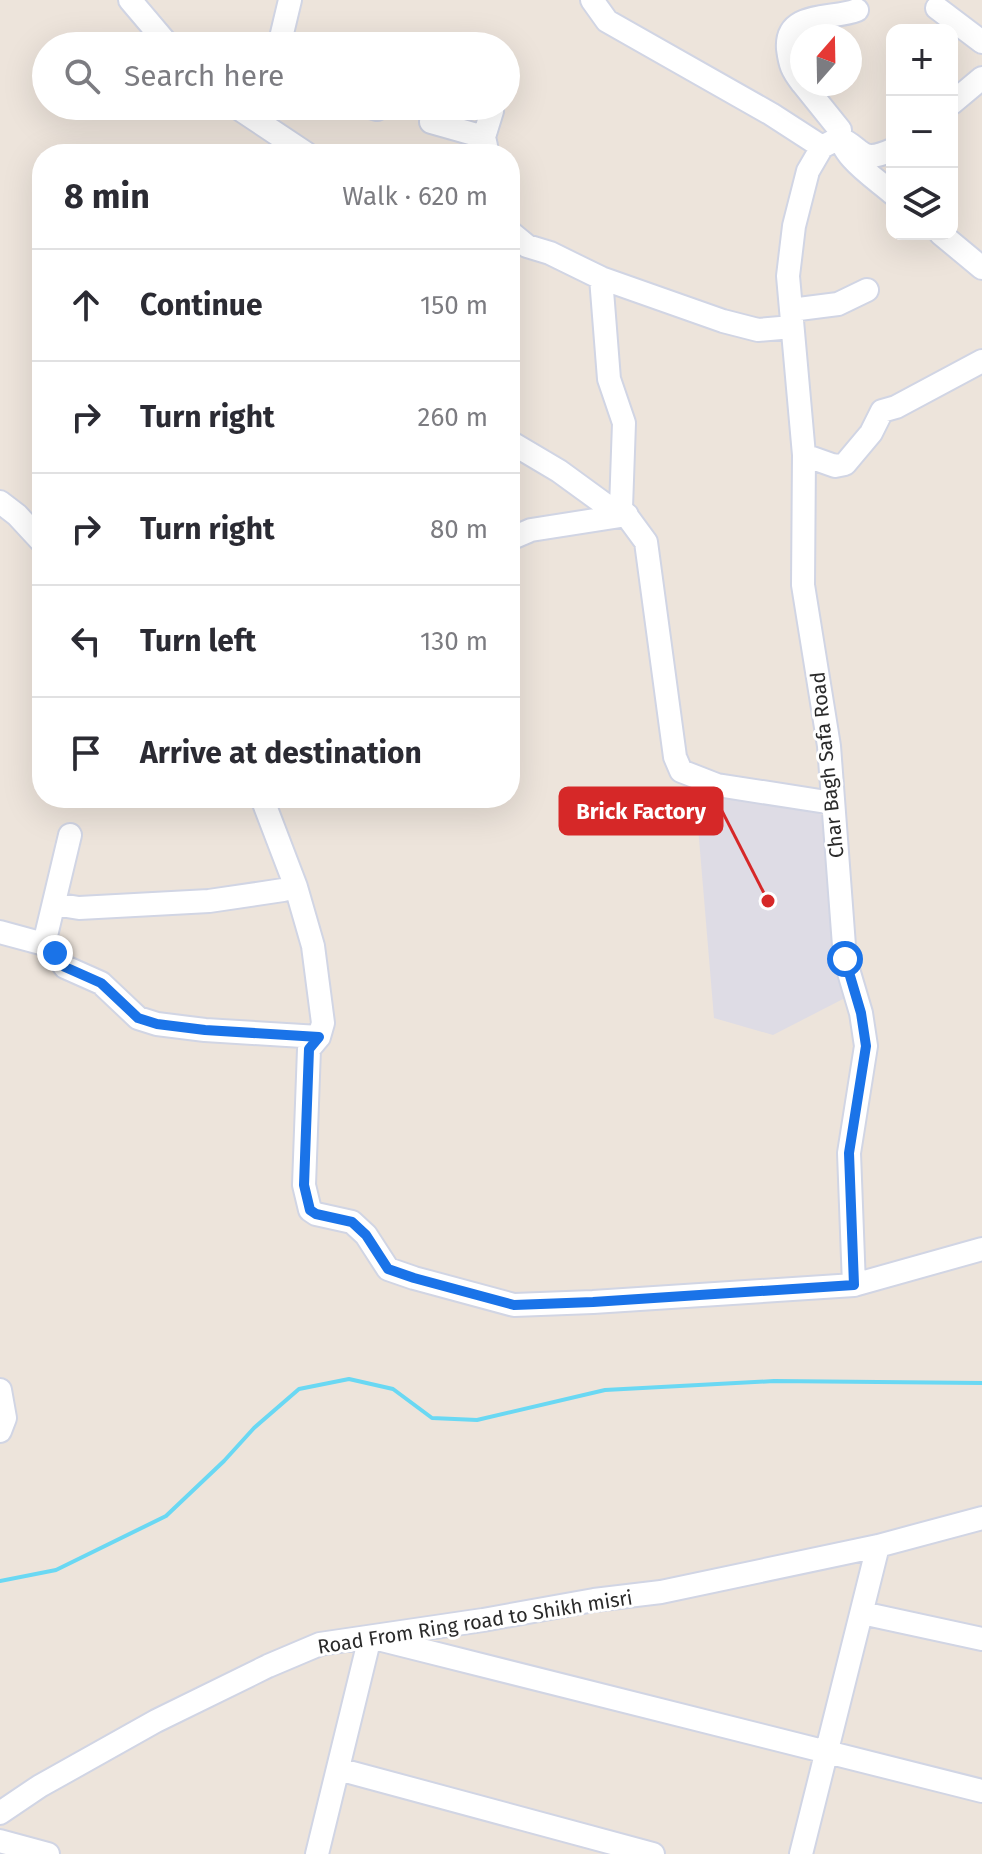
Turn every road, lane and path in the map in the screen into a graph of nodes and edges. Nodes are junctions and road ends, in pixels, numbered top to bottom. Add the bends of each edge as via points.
1 (130, 0) edge
2 (290, 0) edge
3 (592, 0) edge
4 (937, 8) dead end
5 (857, 10) dead end
6 (798, 24) edge
7 (157, 32) edge
8 (282, 32) edge
9 (790, 36) edge
10 (982, 42) edge
11 (790, 62) edge
12 (982, 78) edge
13 (813, 96) edge
14 (958, 98) edge
15 (256, 120) edge
16 (490, 120) edge
17 (431, 122) dead end
18 (831, 142) junction
19 (292, 144) edge
20 (480, 144) edge
21 (484, 144) edge
22 (886, 153) edge
23 (886, 188) edge
24 (520, 240) edge
25 (948, 240) edge
26 (982, 268) edge
27 (601, 278) junction
28 (867, 290) dead end
29 (792, 318) junction
30 (982, 361) edge
31 (520, 448) edge
32 (804, 455) junction
33 (0, 502) edge
34 (624, 511) junction
35 (32, 531) edge
36 (520, 535) edge
37 (833, 803) junction
38 (266, 808) edge
39 (70, 835) dead end
40 (296, 887) junction
41 (54, 904) junction
42 (0, 932) edge
43 (44, 944) junction
44 (319, 1037) junction
45 (982, 1249) edge
46 (854, 1285) junction
47 (0, 1390) edge
48 (0, 1431) edge
49 (982, 1518) edge
50 (878, 1546) junction
51 (862, 1613) junction
52 (370, 1637) junction
53 (982, 1639) edge
54 (827, 1752) junction
55 (338, 1769) junction
56 (982, 1791) edge
57 (0, 1813) edge
58 (0, 1841) edge
59 (48, 1854) edge
60 (317, 1854) edge
61 (653, 1854) edge
62 (801, 1854) edge

1 - 7 street
2 - 8 street
3 - 18 street via 607,21
4 - 10 street
5 - 6 street
9 - 11 street
12 - 14 street
13 - 18 street via 840,130
15 - 19 street
16 - 21 street
17 - 20 street
18 - 22 street via 846,140 859,153 876,157
18 - 23 street
18 - 29 street, Char Bagh Safa Road via 808,171 794,226 788,276
24 - 27 street
25 - 26 street
27 - 29 street via 758,330
27 - 34 street via 609,379 624,423
28 - 29 street
29 - 32 street, Char Bagh Safa Road
30 - 32 street via 882,411 845,464 835,466
31 - 34 street via 607,506
32 - 37 street, Char Bagh Safa Road via 803,585
33 - 35 street
34 - 36 street
34 - 37 street via 646,542 681,771 717,785
37 - 46 street, Char Bagh Safa Road via 845,959 866,1046 849,1153
38 - 40 street
39 - 41 street
40 - 41 street via 209,901 79,908
40 - 44 street via 313,946 323,1023
41 - 43 street
42 - 43 street
43 - 44 street via 65,967 101,983 138,1018 205,1030
44 - 46 street via 309,1049 304,1185 310,1210 352,1222 388,1269 514,1305
45 - 46 street
47 - 48 street via 5,1418
49 - 50 street, Road From Ring road to Shikh misri
50 - 51 street
50 - 52 street, Road From Ring road to Shikh misri via 661,1592
51 - 53 street
51 - 54 street
52 - 54 street
52 - 55 street
52 - 57 street, Road From Ring road to Shikh misri via 320,1644 268,1666 156,1721
54 - 56 street
54 - 62 street
55 - 60 street
55 - 61 street
58 - 59 street

